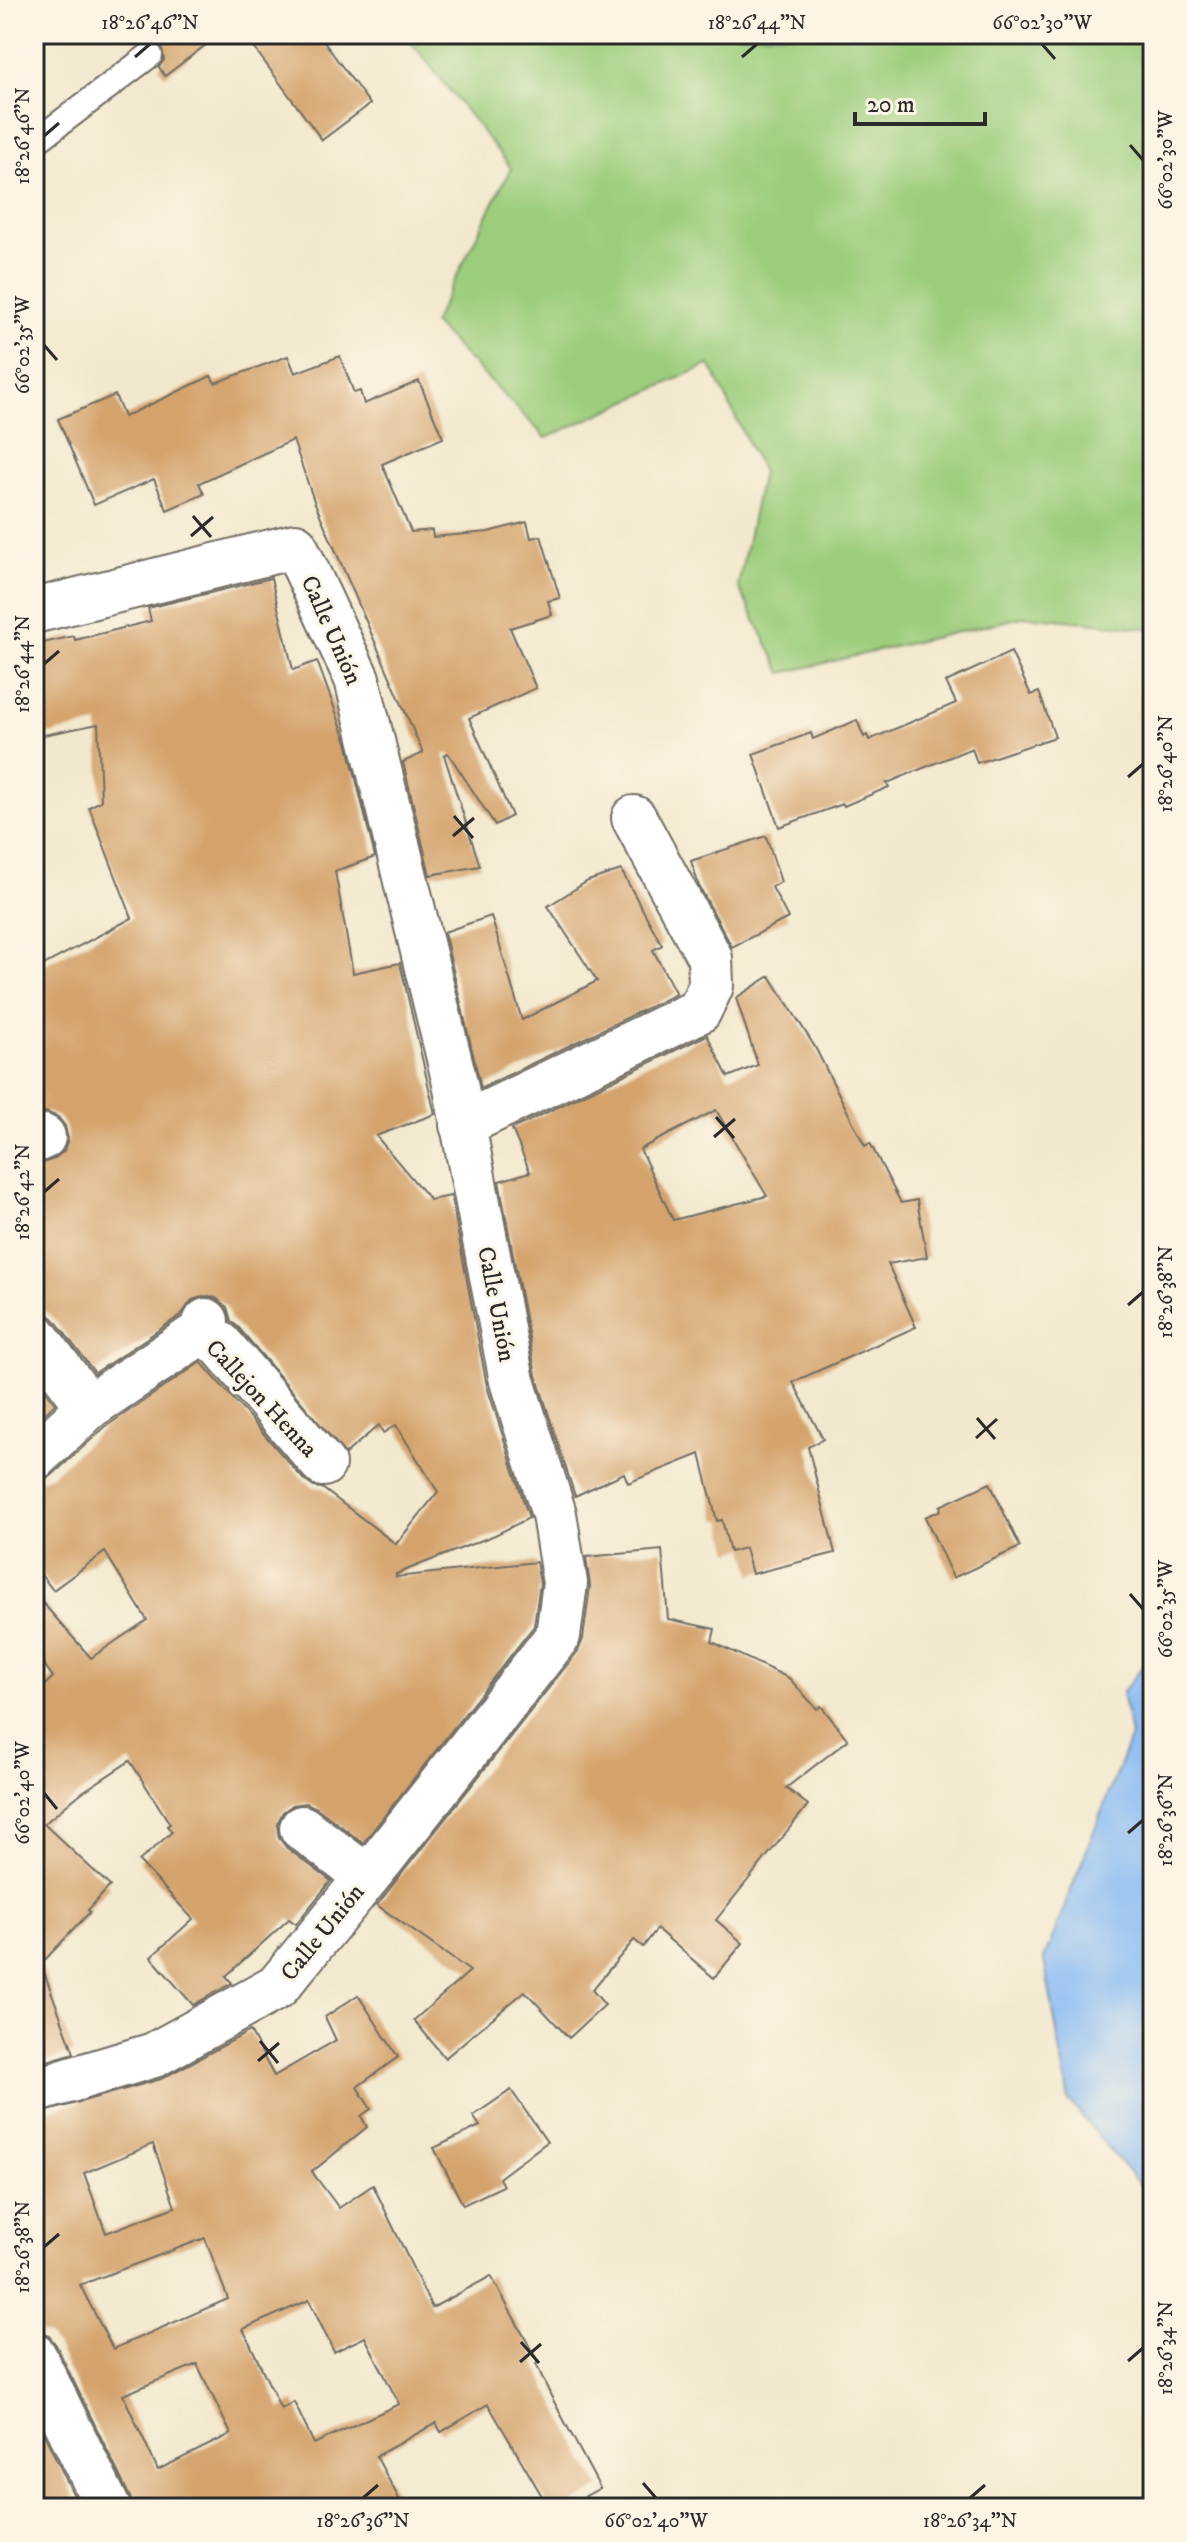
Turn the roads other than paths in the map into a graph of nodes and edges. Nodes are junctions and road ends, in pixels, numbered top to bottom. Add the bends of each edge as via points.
1 (150, 55) dead end
2 (34, 143) edge
3 (34, 611) edge
4 (634, 818) dead end
5 (462, 1125) junction
6 (34, 1334) edge
7 (89, 1407) junction
8 (34, 1458) edge
9 (323, 1464) dead end
10 (302, 1828) dead end
11 (367, 1877) junction
12 (34, 2091) edge
13 (34, 2356) edge
14 (108, 2508) edge

1 - 2 lane
3 - 5 street, Calle Unión via 295,546 357,679
4 - 5 street via 710,958 711,986 699,1011
5 - 11 street, Calle Unión via 512,1381 554,1514 565,1583 558,1636
6 - 7 street
7 - 8 street
7 - 9 street, Callejon Henna via 204,1327
10 - 11 street
11 - 12 street, Calle Unión via 277,1987 154,2055
13 - 14 street

